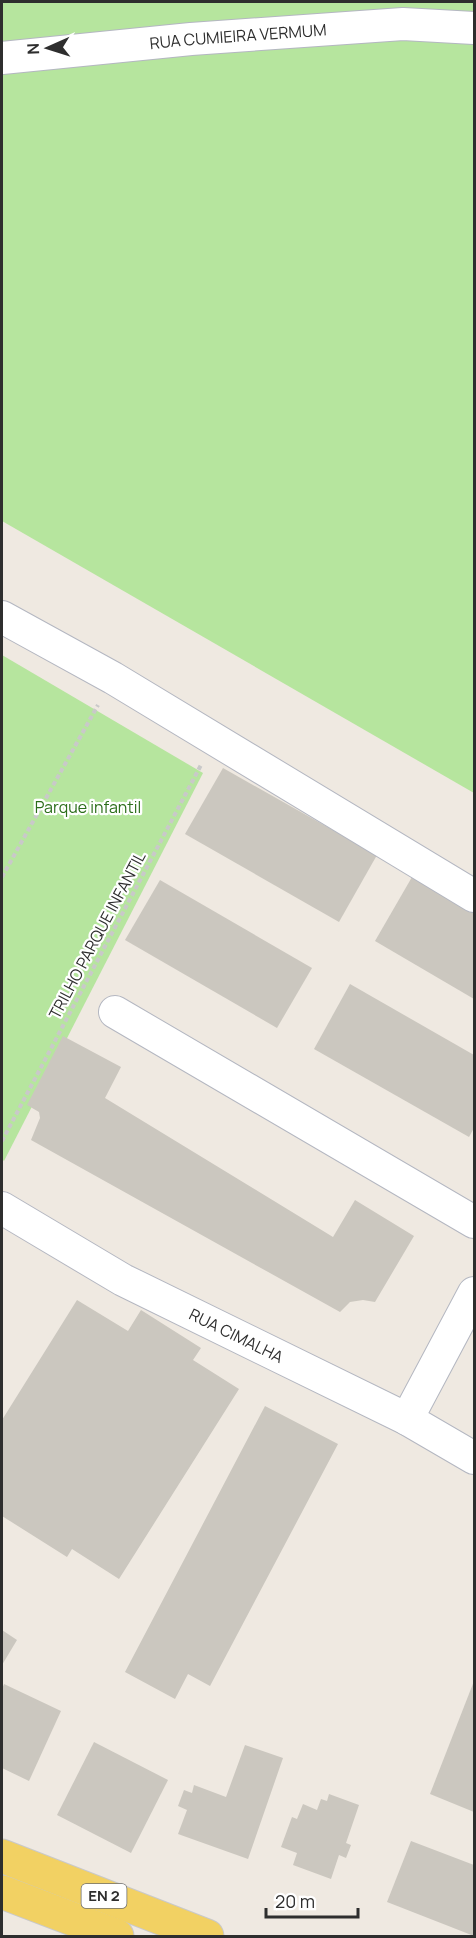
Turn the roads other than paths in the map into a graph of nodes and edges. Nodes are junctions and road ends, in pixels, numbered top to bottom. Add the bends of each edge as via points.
1 (397, 13) edge
2 (474, 28) edge
3 (2, 58) edge
4 (2, 617) edge
5 (474, 896) edge
6 (115, 1012) dead end
7 (2, 1208) edge
8 (474, 1222) edge
9 (474, 1293) edge
10 (406, 1419) junction
11 (474, 1458) edge
12 (2, 1856) edge
13 (2, 1892) edge
14 (117, 1936) edge
15 (207, 1936) edge

1 - 2 street, RUA CUMIEIRA VERMUM
1 - 3 street, RUA CUMIEIRA VERMUM
4 - 5 street via 113,678
6 - 8 street
7 - 10 street, RUA CIMALHA via 123,1280
9 - 10 street
10 - 11 street, RUA CIMALHA
12 - 15 main road, EN 2
13 - 14 main road, EN 2

